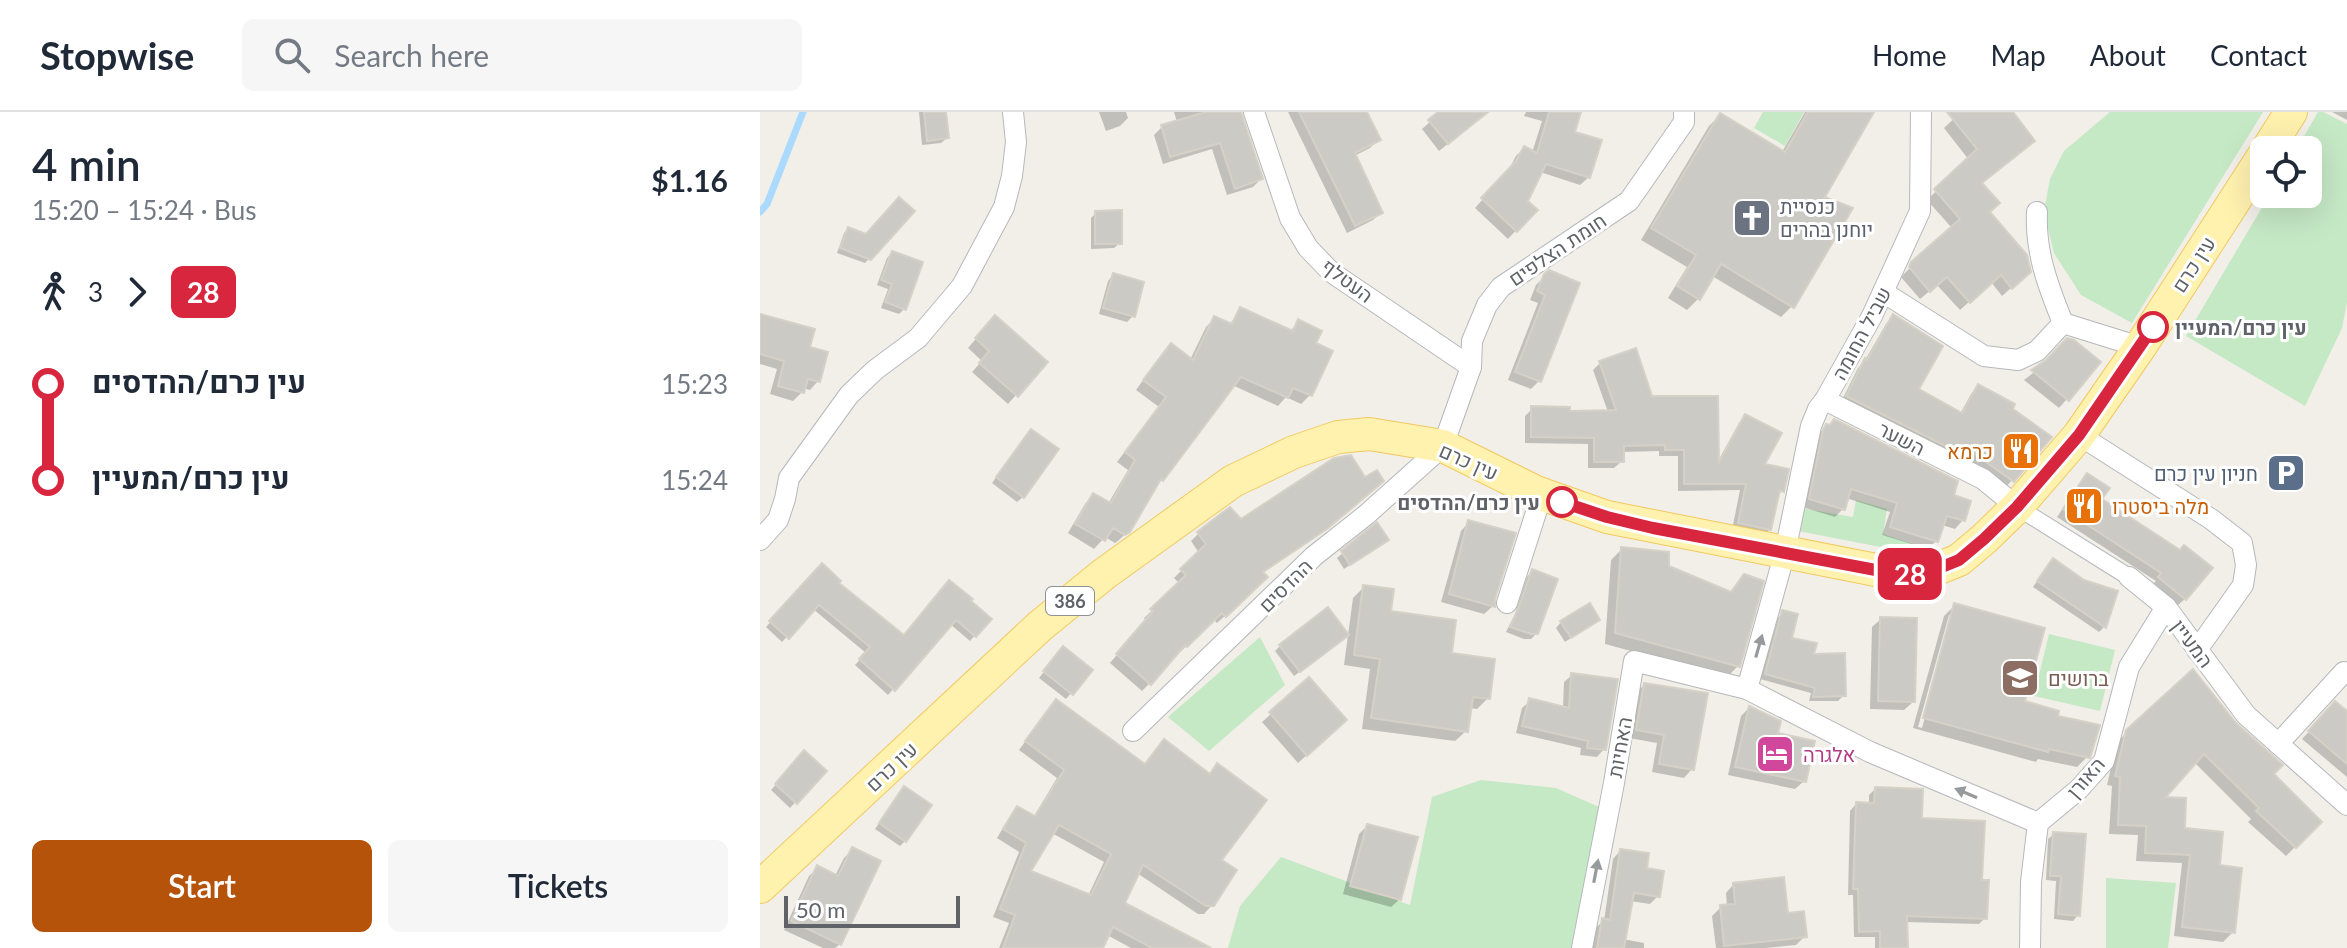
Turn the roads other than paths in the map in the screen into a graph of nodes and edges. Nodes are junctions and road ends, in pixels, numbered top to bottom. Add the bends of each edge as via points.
1 (1013, 112) edge
2 (1254, 112) edge
3 (1684, 112) edge
4 (1921, 112) edge
5 (2291, 112) edge
6 (2276, 136) edge
7 (2250, 177) edge
8 (2037, 212) dead end
9 (1883, 292) junction
10 (2063, 323) junction
11 (2140, 347) junction
12 (1471, 367) junction
13 (1825, 400) junction
14 (2079, 435) junction
15 (1443, 446) junction
16 (1542, 494) junction
17 (2017, 507) junction
18 (760, 540) edge
19 (1785, 552) junction
20 (2129, 577) joint
21 (1507, 603) dead end
22 (2166, 607) junction
23 (2197, 650) junction
24 (2344, 672) dead end
25 (1747, 689) junction
26 (1133, 731) dead end
27 (2278, 744) junction
28 (2347, 805) edge
29 (2038, 823) junction
30 (760, 887) edge
31 (1582, 948) edge
32 (2030, 948) edge

1 - 18 street via 1016,142 1004,207 962,286 918,338 849,395 789,478 778,520
2 - 12 street, העטלף via 1290,218 1308,248 1331,272
3 - 12 street, חומת הצלפים via 1684,122 1629,201 1501,287 1472,341
4 - 9 street, שביל החומה via 1920,211
5 - 6 main road, עין כרם / 386
7 - 11 main road, עין כרם / 386
8 - 10 street via 2038,252
9 - 10 street via 1984,356 2018,360 2037,351
9 - 13 street, שביל החומה
10 - 11 street
11 - 14 main road, עין כרם / 386
12 - 15 street, חומת הצלפים
13 - 17 street, השער via 1983,479
13 - 19 street, שביל החומה via 1811,426
14 - 17 main road, עין כרם / 386
14 - 23 street via 2242,543 2243,585
15 - 16 main road, עין כרם / 386
15 - 26 street, ההדסים via 1314,556
15 - 30 main road, עין כרם / 386 via 1369,434 1338,437 1233,481 1040,626
16 - 19 main road, עין כרם / 386 via 1607,517
16 - 21 street
17 - 19 main road, עין כרם / 386 via 1959,560 1932,571 1881,571
17 - 20 street, המעיין
25 -> 19 street
20 - 22 street, המעיין
22 - 23 street, המעיין
22 - 29 street, האורן via 2129,667 2104,761
23 - 27 street, המעיין via 2246,715
24 - 27 street
29 -> 25 street, האחיות via 1870,752
31 -> 25 street, האחיות via 1634,661
27 - 28 street, המעיין
29 - 32 street

